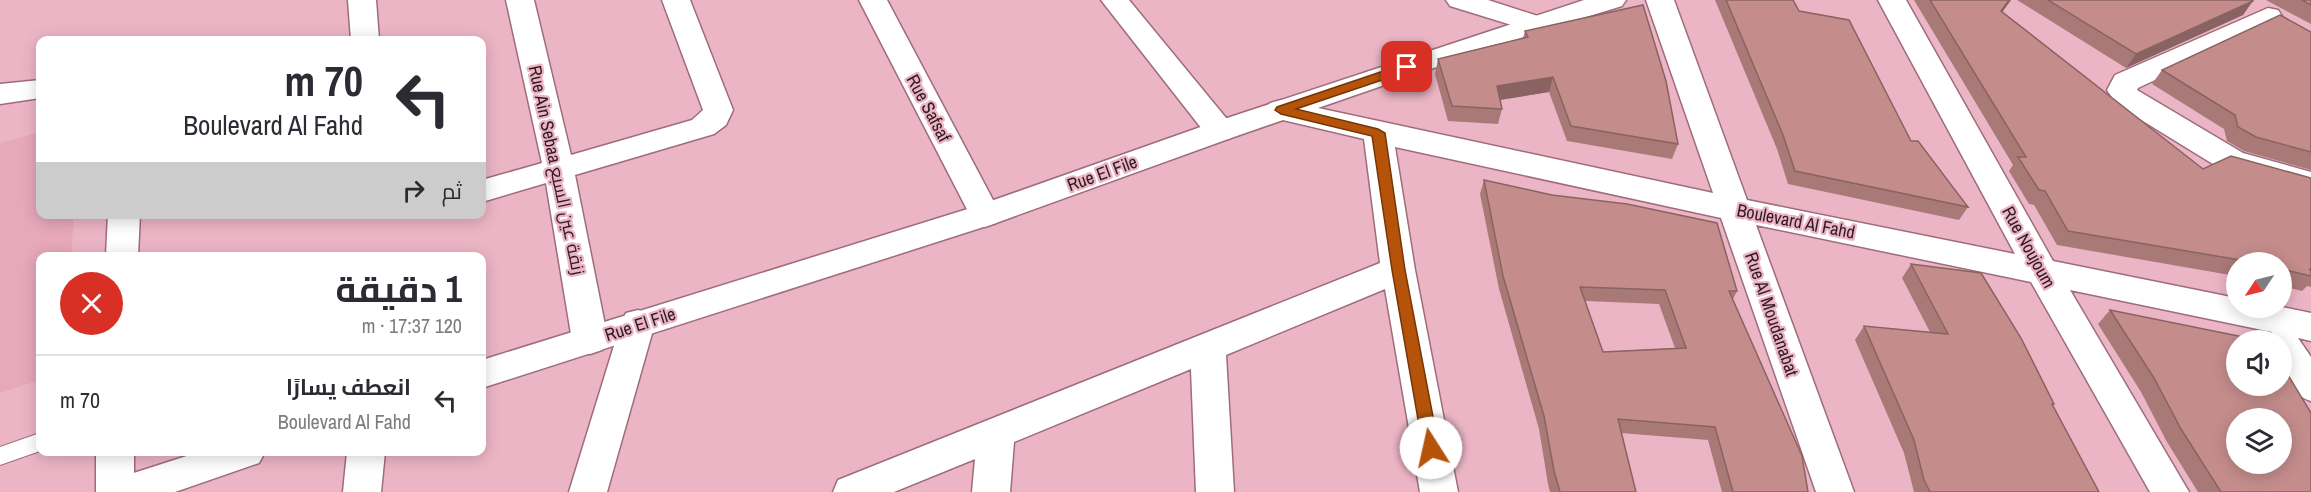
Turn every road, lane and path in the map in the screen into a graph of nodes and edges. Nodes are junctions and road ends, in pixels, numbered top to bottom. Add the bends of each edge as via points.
1 (362, 0) edge
2 (520, 0) edge
3 (676, 0) edge
4 (873, 0) edge
5 (1115, 0) edge
6 (1460, 0) edge
7 (1612, 0) edge
8 (1660, 0) edge
9 (1892, 0) edge
10 (2241, 0) edge
11 (2268, 16) junction
12 (1534, 24) junction
13 (2294, 29) edge
14 (365, 36) edge
15 (36, 90) edge
16 (0, 94) edge
17 (1281, 110) junction
18 (1220, 130) junction
19 (1378, 133) junction
20 (559, 170) junction
21 (2311, 183) edge
22 (486, 190) edge
23 (1735, 209) junction
24 (985, 215) junction
25 (124, 219) edge
26 (122, 252) edge
27 (1398, 270) junction
28 (2041, 270) junction
29 (638, 323) junction
30 (2311, 327) edge
31 (2264, 330) edge
32 (2292, 330) edge
33 (591, 340) junction
34 (1208, 346) junction
35 (2292, 358) edge
36 (486, 373) edge
37 (2311, 386) edge
38 (996, 435) junction
39 (36, 443) edge
40 (0, 456) edge
41 (115, 456) edge
42 (234, 456) edge
43 (366, 456) edge
44 (115, 492) edge
45 (126, 492) edge
46 (362, 492) edge
47 (588, 492) edge
48 (852, 492) edge
49 (991, 492) edge
50 (1215, 492) edge
51 (1439, 492) edge
52 (1835, 492) edge
53 (2170, 492) edge

1 - 14 street
2 - 20 street, Rue Ain Sebaa زنقة عين السبع
3 - 20 street via 718,114 703,127
4 - 24 street, Rue Safsaf
5 - 18 street
6 - 12 street
7 - 12 street, Rue El File
8 - 23 street, Rue Al Moudanabat
9 - 28 street, Rue Noujoum
10 - 11 street
11 - 13 street
11 - 21 street via 2125,82 2122,90 2127,98 2220,155
12 - 17 street, Rue El File
15 - 16 street
17 - 18 street, Rue El File
17 - 19 street, Boulevard Al Fahd
18 - 24 street, Rue El File
19 - 23 street, Boulevard Al Fahd
19 - 27 street
20 - 22 street
20 - 33 street, Rue Ain Sebaa زنقة عين السبع
23 - 28 street, Boulevard Al Fahd
23 - 52 street, Rue Al Moudanabat
24 - 29 street, Rue El File
25 - 26 street
27 - 34 street
27 - 51 street
28 - 31 street, Boulevard Al Fahd
28 - 53 street, Rue Noujoum
29 - 33 street, Rue El File
29 - 47 street
30 - 32 street, Boulevard Al Fahd
33 - 36 street, Rue El File
34 - 38 street
34 - 50 street
35 - 37 street
38 - 48 street
38 - 49 street
39 - 40 lane
41 - 44 street
42 - 45 street
43 - 46 street

